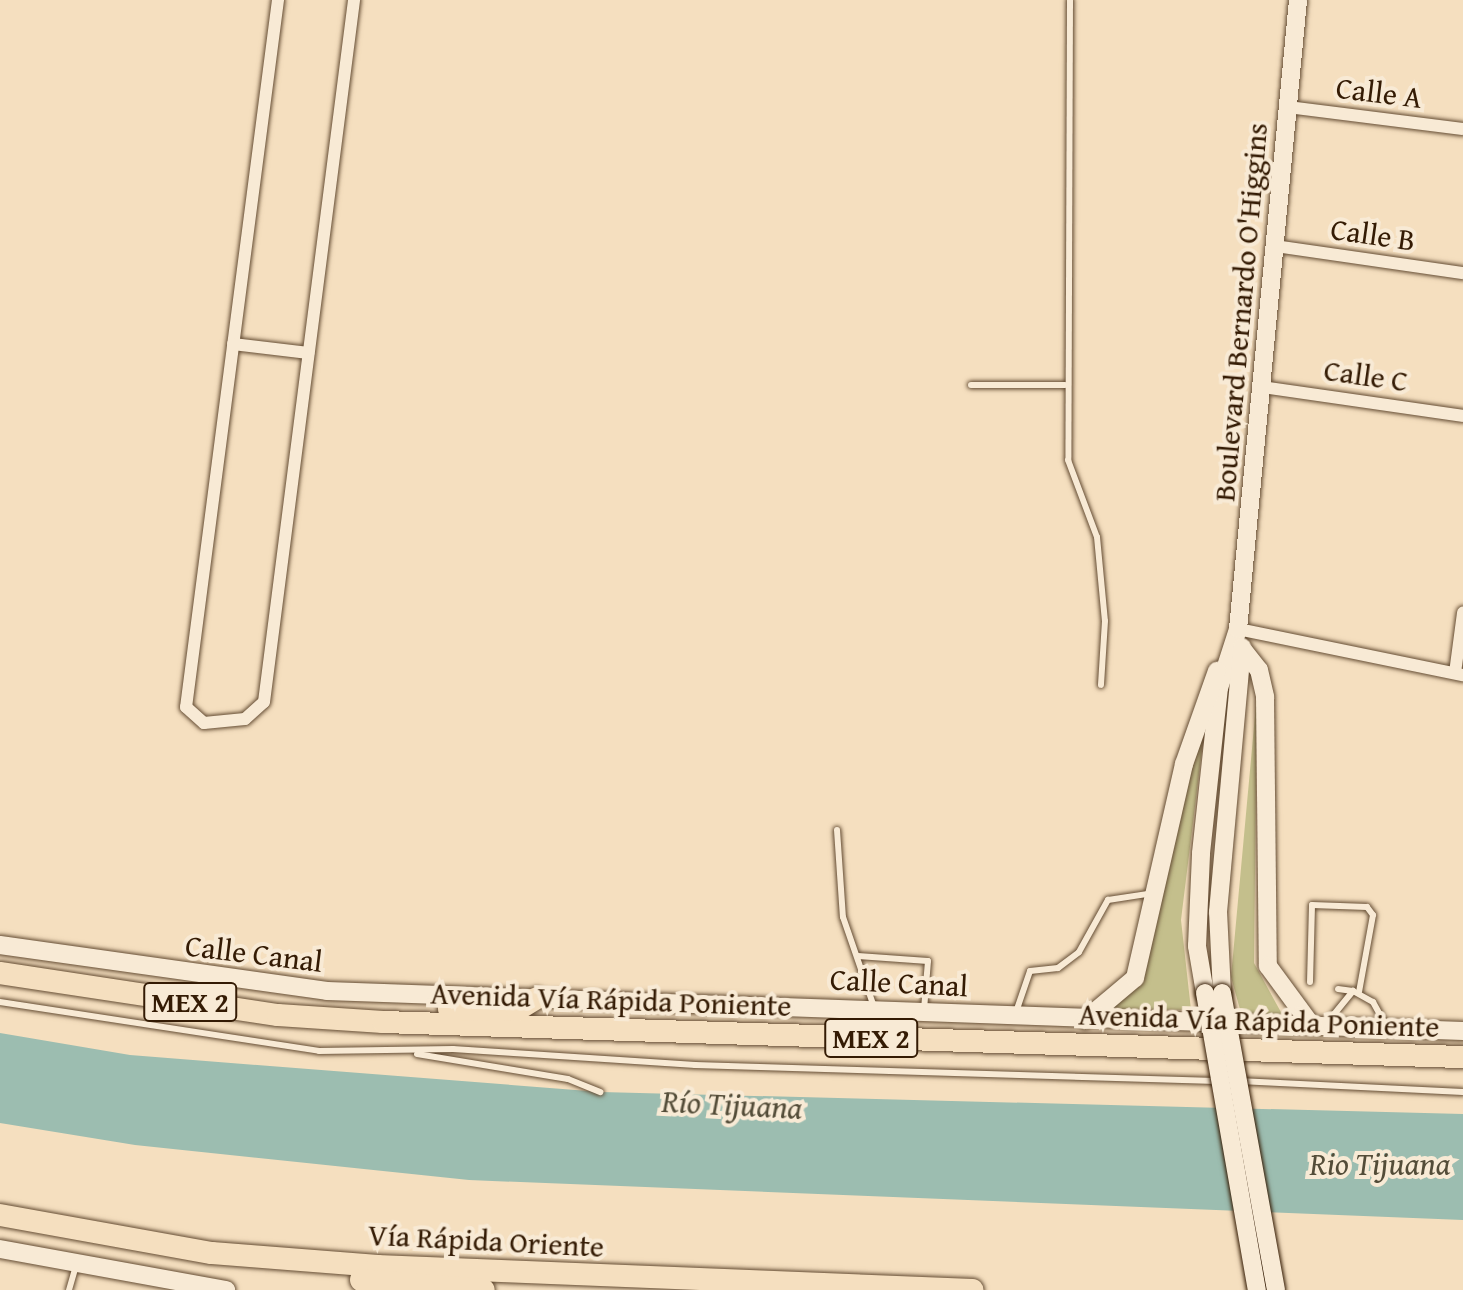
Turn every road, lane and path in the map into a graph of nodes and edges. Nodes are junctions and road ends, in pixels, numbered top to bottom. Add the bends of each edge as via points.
1 (278, 0) edge
2 (354, 0) edge
3 (1070, 0) edge
4 (1298, 0) edge
5 (1288, 107) junction
6 (1463, 129) edge
7 (1275, 246) junction
8 (1463, 273) edge
9 (233, 344) junction
10 (308, 353) junction
11 (971, 385) dead end
12 (1065, 385) junction
13 (1262, 387) junction
14 (1463, 416) edge
15 (1463, 613) edge
16 (1238, 629) junction
17 (1236, 652) junction
18 (1459, 674) edge
19 (1101, 685) dead end
20 (837, 830) dead end
21 (1157, 894) junction
22 (0, 945) edge
23 (858, 956) junction
24 (0, 958) edge
25 (0, 973) edge
26 (1310, 982) dead end
27 (1338, 989) dead end
28 (102, 990) junction
29 (1356, 992) junction
30 (1213, 993) junction
31 (537, 998) junction
32 (0, 1002) edge
33 (874, 1007) junction
34 (924, 1010) junction
35 (278, 1015) junction
36 (1016, 1016) junction
37 (1085, 1020) junction
38 (1318, 1026) junction
39 (1388, 1028) junction
40 (1463, 1031) edge
41 (406, 1052) junction
42 (1463, 1057) edge
43 (601, 1092) dead end
44 (1463, 1092) edge
45 (0, 1215) edge
46 (0, 1249) edge
47 (212, 1253) junction
48 (77, 1262) junction
49 (69, 1290) edge
50 (226, 1290) edge
51 (484, 1290) edge
52 (973, 1290) edge
53 (1257, 1290) edge
54 (1276, 1290) edge

1 - 9 street
2 - 10 street
3 - 12 lane
4 - 5 main road, Boulevard Bernardo O'Higgins
5 - 6 street, Calle A
5 - 7 main road, Boulevard Bernardo O'Higgins
7 - 8 street, Calle B
7 - 13 main road, Boulevard Bernardo O'Higgins
9 - 10 street
9 - 10 street via 186,707 204,723 245,719 264,702
11 - 12 lane
12 - 19 lane via 1072,482 1097,537 1103,581
13 - 14 street, Calle C
13 - 16 main road, Boulevard Bernardo O'Higgins
15 - 18 street
16 - 17 main road, Boulevard Bernardo O'Higgins
16 - 18 street
17 - 21 main road via 1195,720
17 - 30 main road, Boulevard Bernardo O'Higgins via 1198,897
17 - 38 main road via 1259,670 1265,697 1268,966
20 - 23 lane via 843,917
21 - 36 lane via 1134,891 1108,900 1079,952 1058,968 1030,971
21 - 37 main road via 1135,978
22 - 31 main road, Calle Canal via 270,985
23 - 33 lane
23 - 34 lane via 928,961
24 - 28 highway via 72,973
25 - 28 highway, Avenida Vía Rápida Poniente / MEX 2
26 - 29 lane via 1312,905 1367,907 1373,915
27 - 29 lane
28 - 35 highway, Avenida Vía Rápida Poniente / MEX 2
29 - 38 lane
29 - 39 lane
30 - 53 main road, Boulevard Bernardo O'Higgins, bridge
30 - 54 main road, Boulevard Bernardo O'Higgins, bridge
31 - 33 main road, Calle Canal
31 - 35 highway via 517,1010 304,1007
32 - 41 lane via 220,1040
33 - 34 main road, Calle Canal
34 - 36 main road, Calle Canal
35 - 42 highway, Avenida Vía Rápida Poniente / MEX 2
36 - 37 main road, Calle Canal
37 - 38 main road, Calle Canal
38 - 39 main road, Calle Canal
39 - 40 main road, Calle Canal
41 - 43 lane via 568,1079
41 - 44 lane
45 - 47 highway, Vía Rápida Oriente
46 - 48 main road
47 - 51 highway via 279,1274
47 - 52 highway, Vía Rápida Oriente via 377,1266
48 - 49 lane
48 - 50 main road

